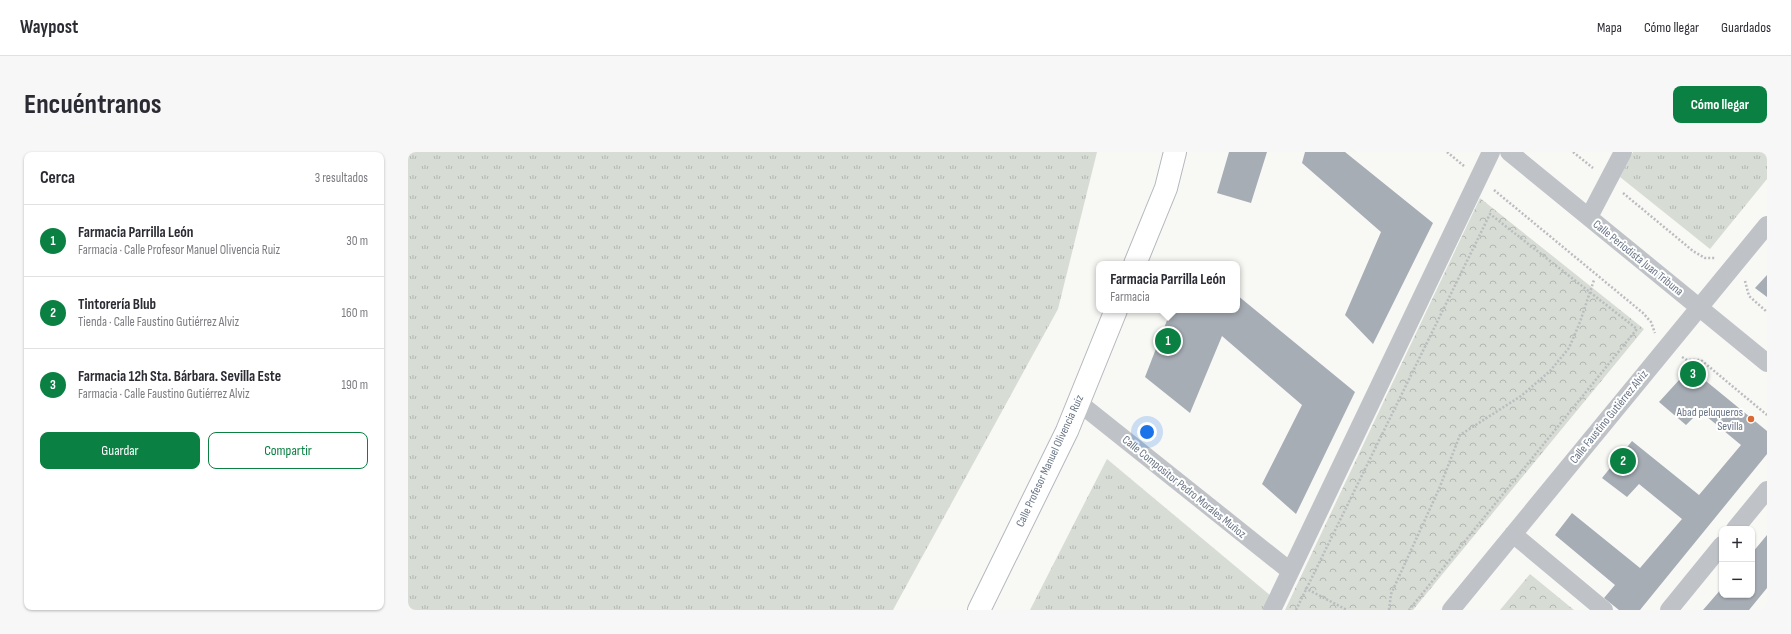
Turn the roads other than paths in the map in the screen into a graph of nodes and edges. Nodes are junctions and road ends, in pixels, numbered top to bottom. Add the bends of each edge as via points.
1 (1175, 152) edge
2 (1491, 152) edge
3 (1509, 152) edge
4 (1623, 152) edge
5 (1588, 217) junction
6 (1767, 225) edge
7 (1136, 261) edge
8 (1699, 308) junction
9 (1115, 313) edge
10 (1767, 363) edge
11 (1078, 402) junction
12 (1767, 490) edge
13 (1737, 526) edge
14 (1513, 534) junction
15 (1719, 549) edge
16 (1288, 575) junction
17 (979, 610) edge
18 (1272, 610) edge
19 (1451, 610) edge
20 (1604, 610) edge
21 (1669, 610) edge

1 - 7 street via 1166,188
2 - 16 street
3 - 5 street, Calle Periodista Juan Tribuna
4 - 5 street
5 - 8 street, Calle Periodista Juan Tribuna
6 - 8 street, Calle Faustino Gutiérrez Alviz
8 - 10 street, Calle Periodista Juan Tribuna
8 - 14 street, Calle Faustino Gutiérrez Alviz
9 - 11 street, Calle Profesor Manuel Olivencia Ruiz
11 - 16 street, Calle Compositor Pedro Morales Muñoz
11 - 17 street, Calle Profesor Manuel Olivencia Ruiz via 1067,431
12 - 13 street
14 - 19 street, Calle Faustino Gutiérrez Alviz
14 - 20 street
15 - 21 street
16 - 18 street

